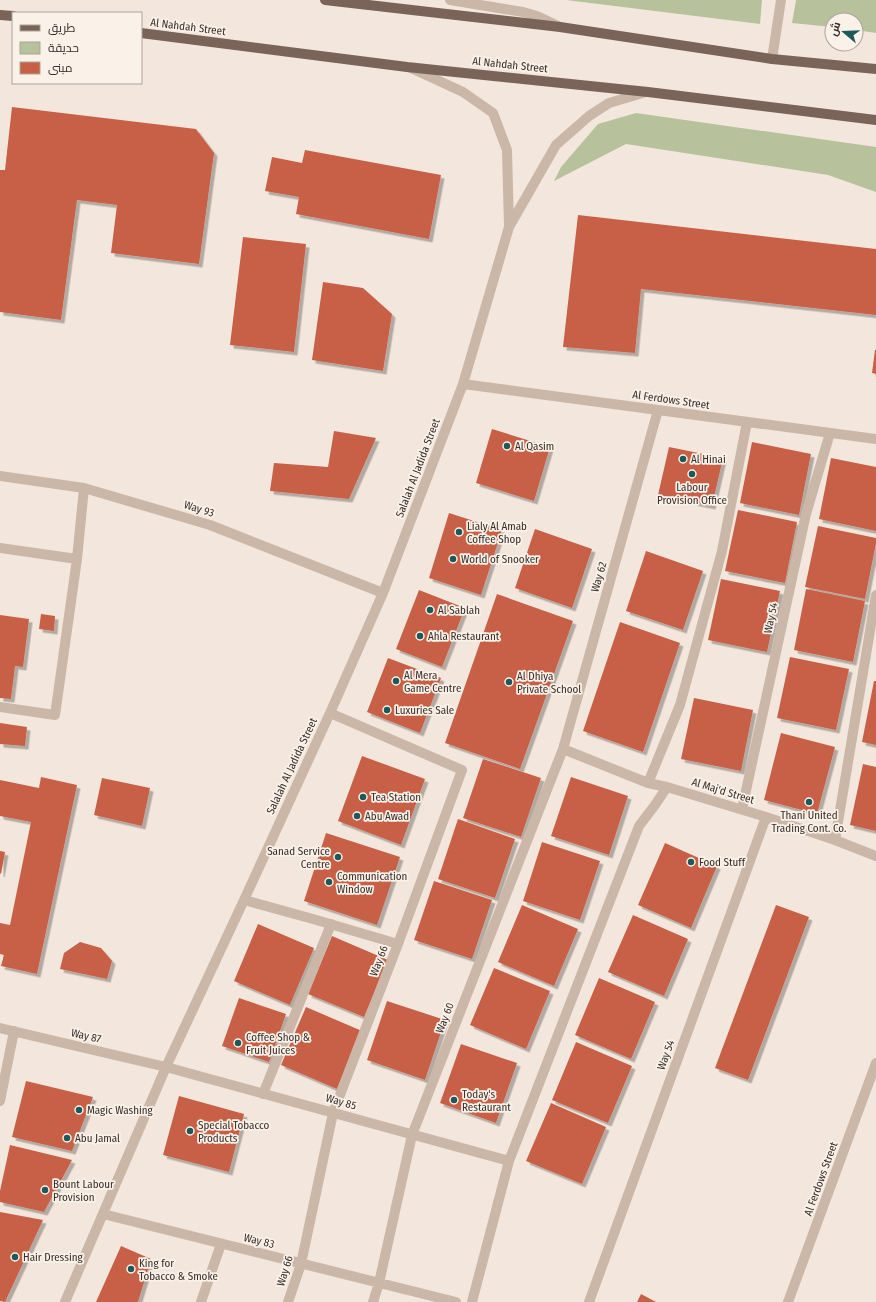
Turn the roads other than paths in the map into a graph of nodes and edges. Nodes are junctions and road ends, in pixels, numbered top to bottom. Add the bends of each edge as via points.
1 (325, 0) edge
2 (450, 0) edge
3 (781, 0) edge
4 (0, 15) edge
5 (12, 16) edge
6 (560, 27) junction
7 (142, 33) edge
8 (772, 59) junction
9 (408, 67) junction
10 (876, 69) edge
11 (648, 92) junction
12 (875, 121) edge
13 (509, 227) junction
14 (463, 384) junction
15 (658, 410) junction
16 (747, 422) junction
17 (830, 433) junction
18 (876, 439) edge
19 (0, 476) edge
20 (84, 488) junction
21 (0, 548) edge
22 (77, 559) junction
23 (383, 593) junction
24 (876, 595) edge
25 (0, 707) edge
26 (330, 712) junction
27 (563, 749) junction
28 (648, 783) junction
29 (667, 787) junction
30 (742, 809) junction
31 (766, 816) junction
32 (835, 840) junction
33 (876, 856) edge
34 (244, 900) junction
35 (331, 924) junction
36 (398, 944) junction
37 (0, 1028) edge
38 (14, 1032) junction
39 (876, 1063) edge
40 (166, 1067) junction
41 (263, 1094) junction
42 (0, 1101) edge
43 (333, 1112) junction
44 (412, 1135) junction
45 (509, 1161) junction
46 (103, 1214) junction
47 (221, 1244) junction
48 (301, 1264) junction
49 (379, 1283) junction
50 (65, 1302) edge
51 (201, 1302) edge
52 (288, 1302) edge
53 (373, 1302) edge
54 (456, 1302) edge
55 (472, 1302) edge
56 (589, 1302) edge
57 (788, 1302) edge

1 - 6 main road
2 - 6 street via 523,12
3 - 8 street
4 - 5 main road
6 - 8 main road
7 - 9 main road, Al Nahdah Street
8 - 10 main road
9 - 11 main road, Al Nahdah Street
9 - 13 street, Salalah Al Jadida Street via 463,92 492,113 507,150
11 - 12 main road, Al Nahdah Street
11 - 13 street, Salalah Al Jadida Street via 610,103 589,116 556,145
13 - 14 street, Salalah Al Jadida Street
14 - 15 street, Al Ferdows Street
14 - 23 street, Salalah Al Jadida Street
15 - 16 street, Al Ferdows Street
15 - 27 street, Way 62
16 - 17 street, Al Ferdows Street
16 - 28 street via 722,551 680,706
17 - 18 street, Al Ferdows Street
17 - 30 street, Way 54 via 806,514
19 - 20 street, Way 93
20 - 22 street
20 - 23 street, Way 93 via 210,525
21 - 22 street
22 - 25 street via 55,715
23 - 26 street, Salalah Al Jadida Street
24 - 32 street
26 - 34 street, Salalah Al Jadida Street
26 - 36 street, Way 66 via 462,770
27 - 28 street, Al Maj'd Street
27 - 44 street, Way 60
28 - 29 street, Al Maj'd Street
29 - 30 street, Al Maj'd Street
29 - 45 street via 639,826
30 - 31 street, Al Maj'd Street
31 - 32 street, Al Maj'd Street
31 - 56 street, Way 54
32 - 33 street, Al Maj'd Street
34 - 35 street
34 - 40 street, Salalah Al Jadida Street
35 - 36 street
35 - 41 street
36 - 43 street, Way 66
37 - 38 street, Way 87
38 - 40 street, Way 87
38 - 42 street
39 - 57 street, Al Ferdows Street
40 - 41 street, Way 85
40 - 46 street, Salalah Al Jadida Street
41 - 43 street, Way 85
43 - 44 street, Way 85
43 - 48 street, Way 66
44 - 45 street, Way 85
44 - 49 street, Way 60
45 - 55 street
46 - 47 street, Way 83
46 - 50 street, Salalah Al Jadida Street
47 - 48 street, Way 83
47 - 51 street
48 - 49 street, Way 83
48 - 52 street, Way 66
49 - 53 street, Way 60
49 - 54 street, Way 83

